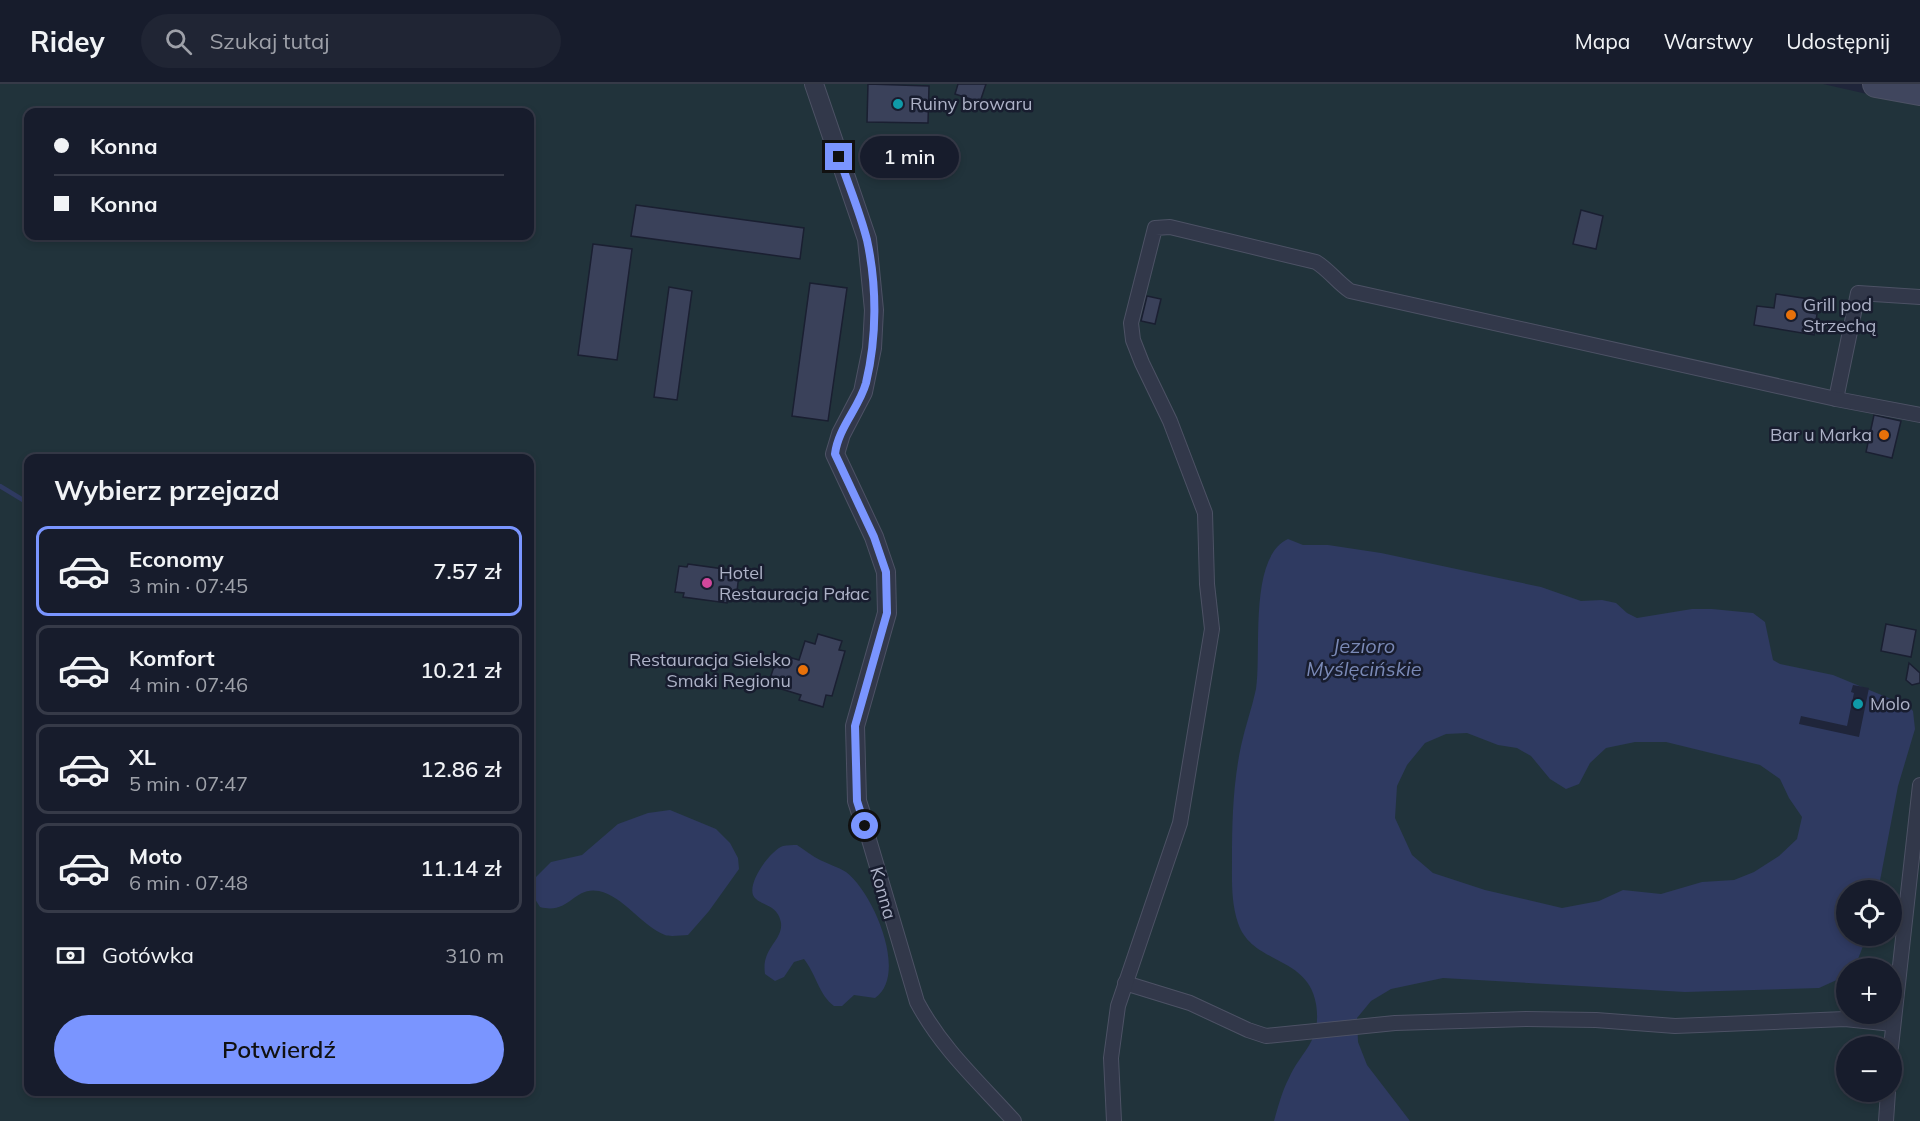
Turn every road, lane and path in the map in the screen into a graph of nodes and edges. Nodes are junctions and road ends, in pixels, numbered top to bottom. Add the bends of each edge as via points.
1 (814, 84) edge
2 (1876, 84) edge
3 (1920, 92) edge
4 (1920, 297) edge
5 (1836, 399) junction
6 (1920, 415) edge
7 (1920, 784) edge
8 (865, 826) joint
9 (1900, 958) edge
10 (1125, 983) junction
11 (1836, 1019) edge
12 (1893, 1024) edge
13 (1892, 1036) edge
14 (1887, 1102) edge
15 (1014, 1121) edge
16 (1114, 1121) edge
17 (1886, 1121) edge

1 - 8 street, Konna via 867,239 874,310 872,348 863,392 835,454 886,572 887,613 855,726 857,801
2 - 3 main road
4 - 5 street via 1858,293
5 - 6 street
5 - 10 street via 1350,291 1316,262 1170,227 1155,228 1131,323 1133,340 1170,421 1205,513 1212,629 1180,823
7 - 9 street
8 - 15 street, Konna via 917,1002 929,1026
10 - 11 street via 1190,1003 1266,1036 1366,1026 1526,1019 1675,1026
10 - 16 street via 1111,1058
12 - 13 street
14 - 17 street

